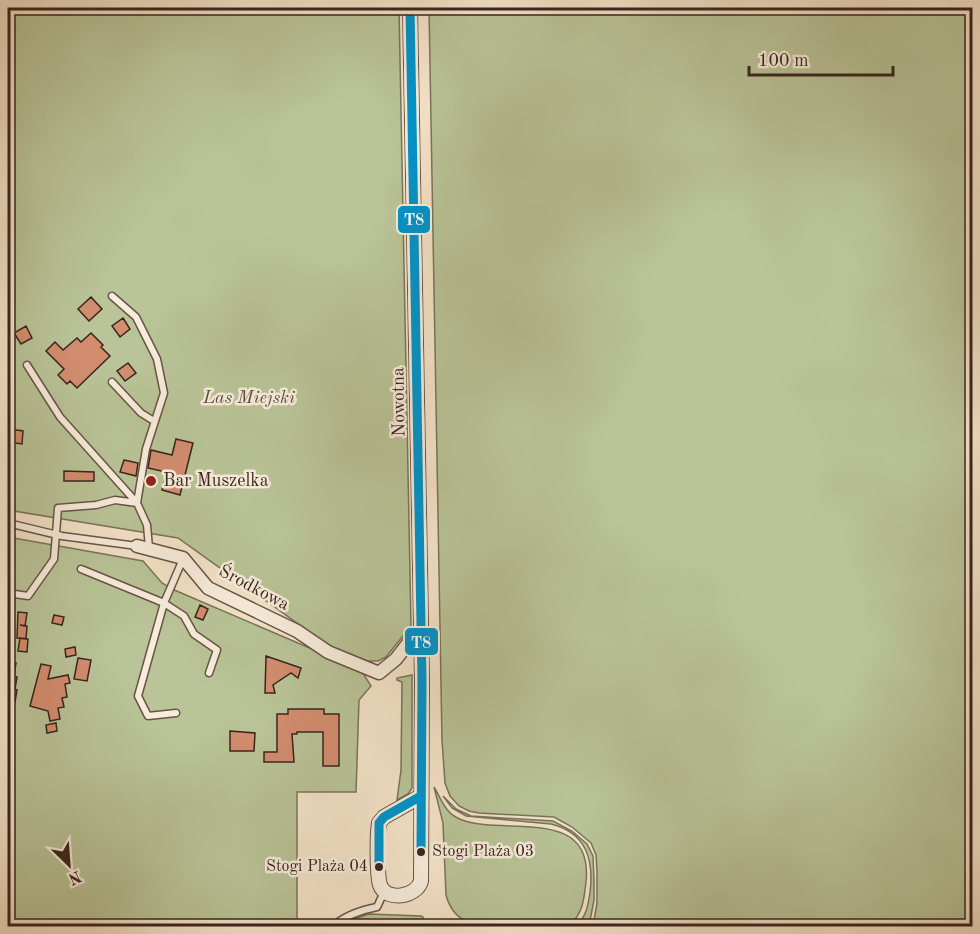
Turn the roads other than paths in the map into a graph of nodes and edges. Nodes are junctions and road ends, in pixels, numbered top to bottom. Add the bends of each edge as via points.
1 (410, 8) edge
2 (112, 296) dead end
3 (27, 365) dead end
4 (112, 382) dead end
5 (154, 421) junction
6 (137, 503) junction
7 (8, 523) edge
8 (56, 533) junction
9 (143, 548) junction
10 (183, 558) junction
11 (81, 569) dead end
12 (8, 593) edge
13 (164, 603) junction
14 (421, 636) junction
15 (209, 673) dead end
16 (176, 713) dead end
17 (421, 796) junction
18 (384, 892) junction
19 (333, 927) edge

1 - 14 street, Nowotna
2 - 5 lane via 136,317 157,359 164,393
3 - 6 lane via 60,417
4 - 5 lane
5 - 6 lane
6 - 8 lane via 115,500 58,508
6 - 9 lane via 147,525
7 - 8 lane
8 - 9 lane
8 - 12 lane via 54,559 28,596
9 - 10 street
10 - 13 lane
10 - 14 street, Środkowa via 208,588 297,631 328,652 379,672 396,659 413,637
11 - 13 lane
13 - 15 lane via 184,616 194,634 217,650
13 - 16 lane via 138,696 148,716
14 - 17 street, Nowotna
17 - 18 street via 379,823 379,883
17 - 18 street, Nowotna via 420,885 411,894
18 - 19 lane via 377,907 351,915

